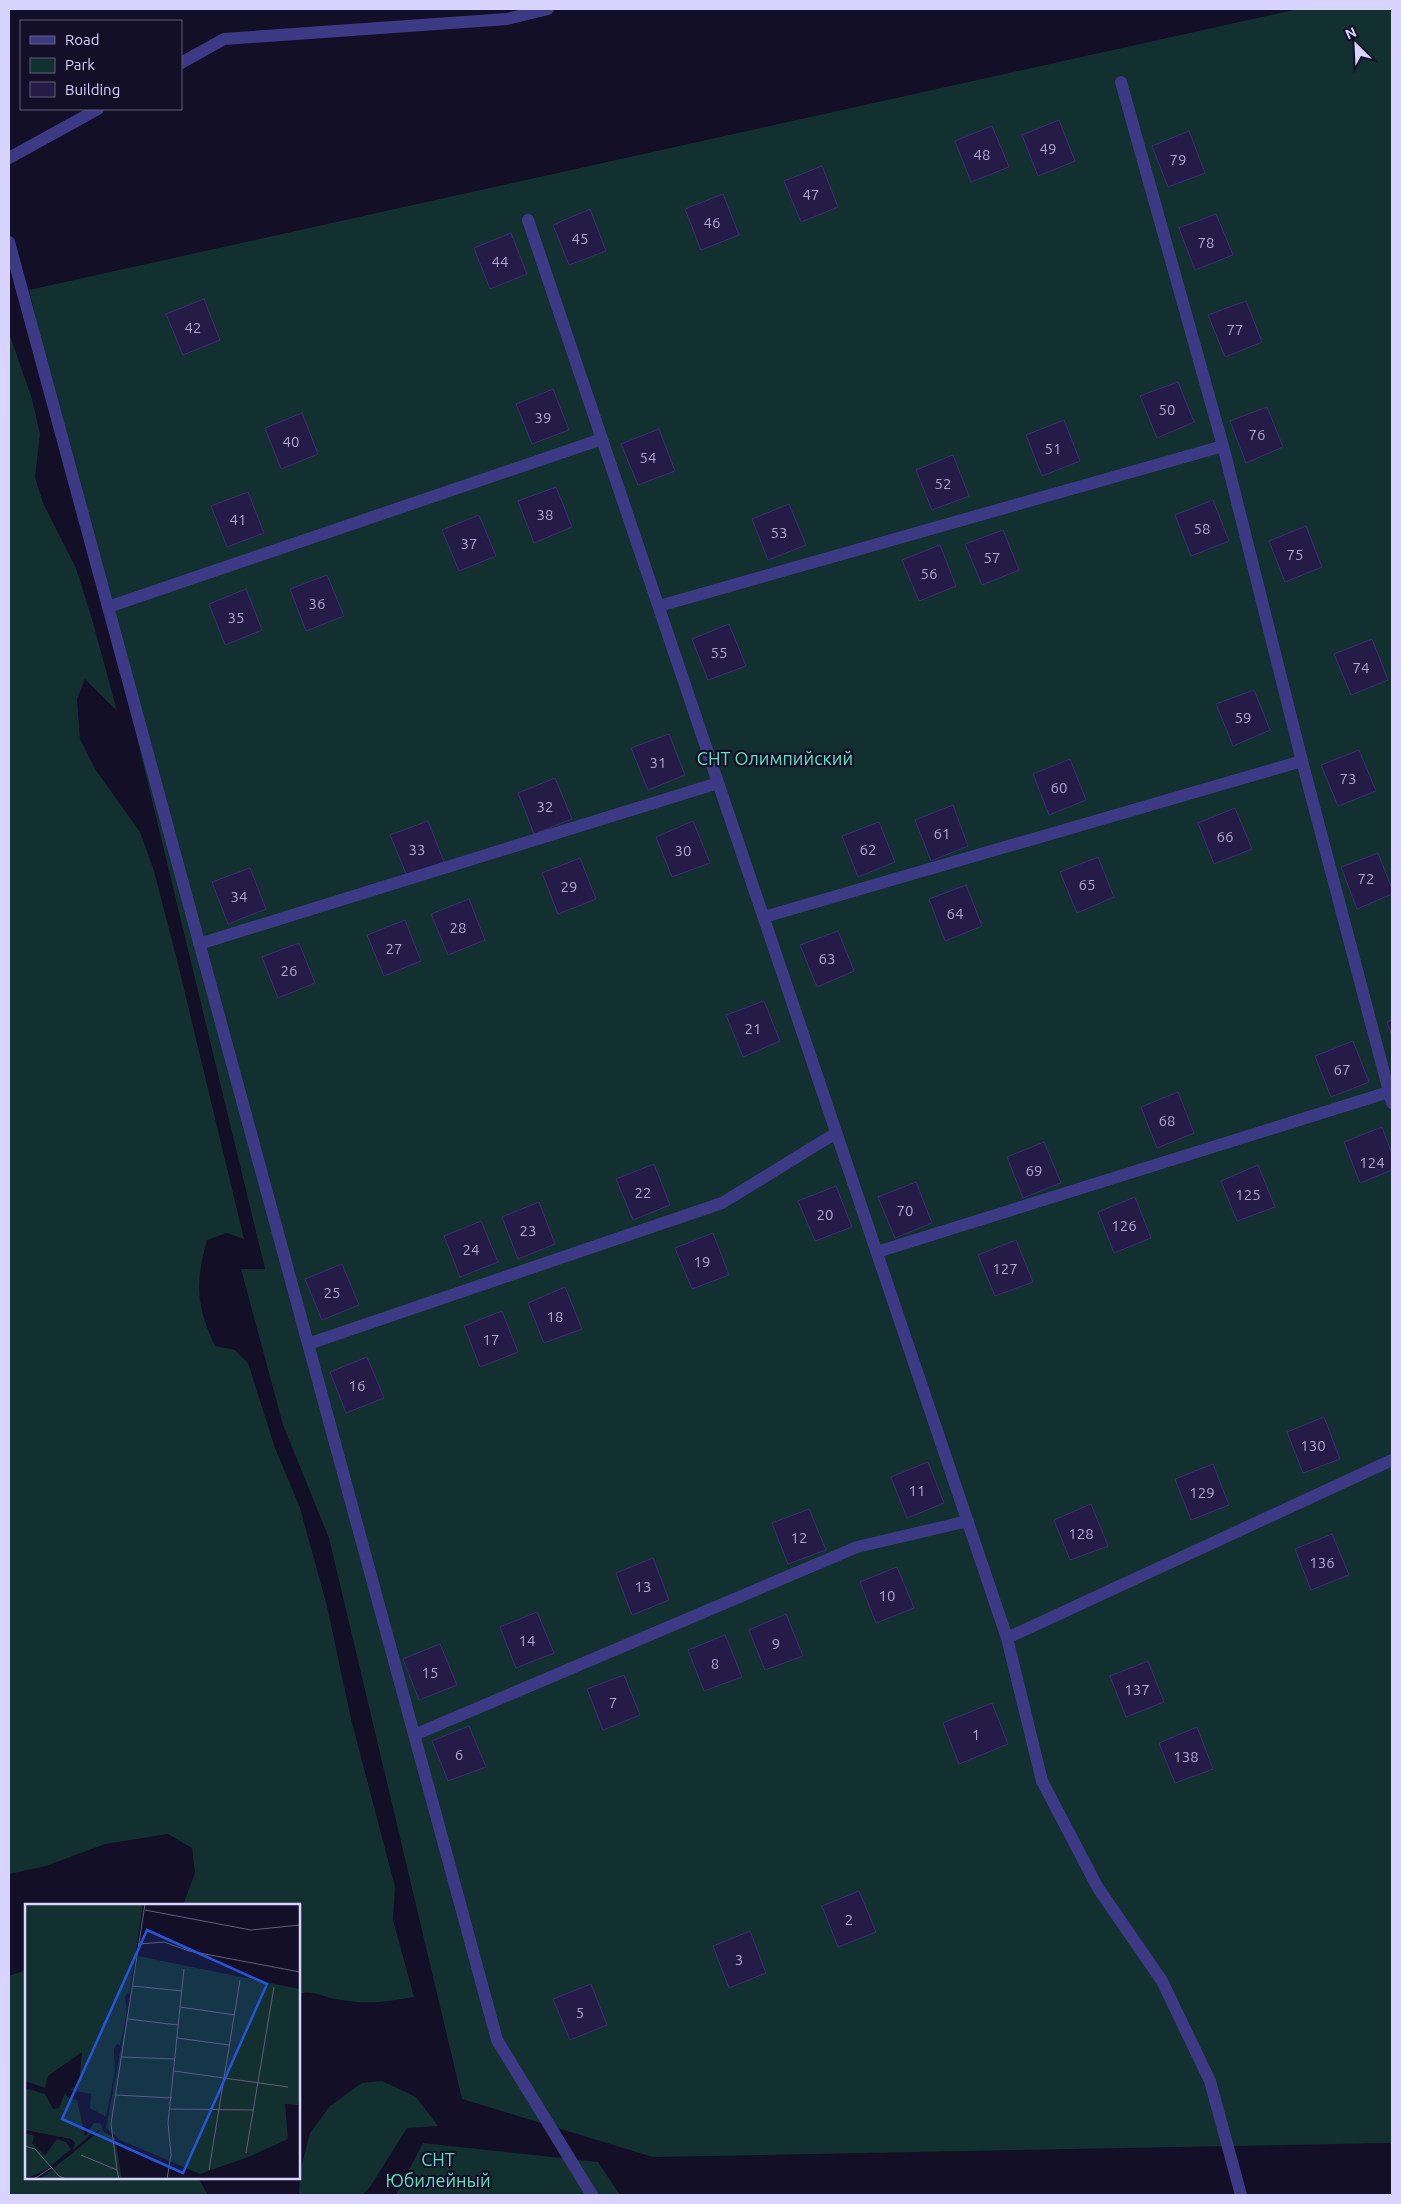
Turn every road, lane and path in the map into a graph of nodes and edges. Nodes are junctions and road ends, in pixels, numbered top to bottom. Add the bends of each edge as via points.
1 (548, 9) edge
2 (182, 62) edge
3 (1121, 82) dead end
4 (96, 110) edge
5 (9, 158) edge
6 (528, 220) dead end
7 (9, 242) edge
8 (602, 439) junction
9 (1223, 446) junction
10 (659, 606) junction
11 (108, 608) junction
12 (1302, 761) junction
13 (718, 782) junction
14 (764, 917) junction
15 (200, 944) junction
16 (1391, 1095) edge
17 (836, 1133) junction
18 (876, 1252) junction
19 (308, 1344) junction
20 (1392, 1460) edge
21 (968, 1521) junction
22 (1007, 1638) junction
23 (414, 1735) junction
24 (592, 2195) edge
25 (1241, 2195) edge

1 - 2 street via 507,19 224,39
3 - 9 street
4 - 5 street
6 - 8 street
7 - 11 street
8 - 10 street
8 - 11 street
9 - 10 street
9 - 12 street
10 - 13 street
11 - 15 street
12 - 14 street
12 - 16 street
13 - 14 street
13 - 15 street
14 - 17 street
15 - 19 street
16 - 18 street
17 - 18 street
17 - 19 street via 722,1203
18 - 21 street
19 - 23 street
20 - 22 street
21 - 22 street
21 - 23 street via 857,1547
22 - 25 street via 1042,1781 1098,1888 1162,1980 1210,2081
23 - 24 street via 497,2040

